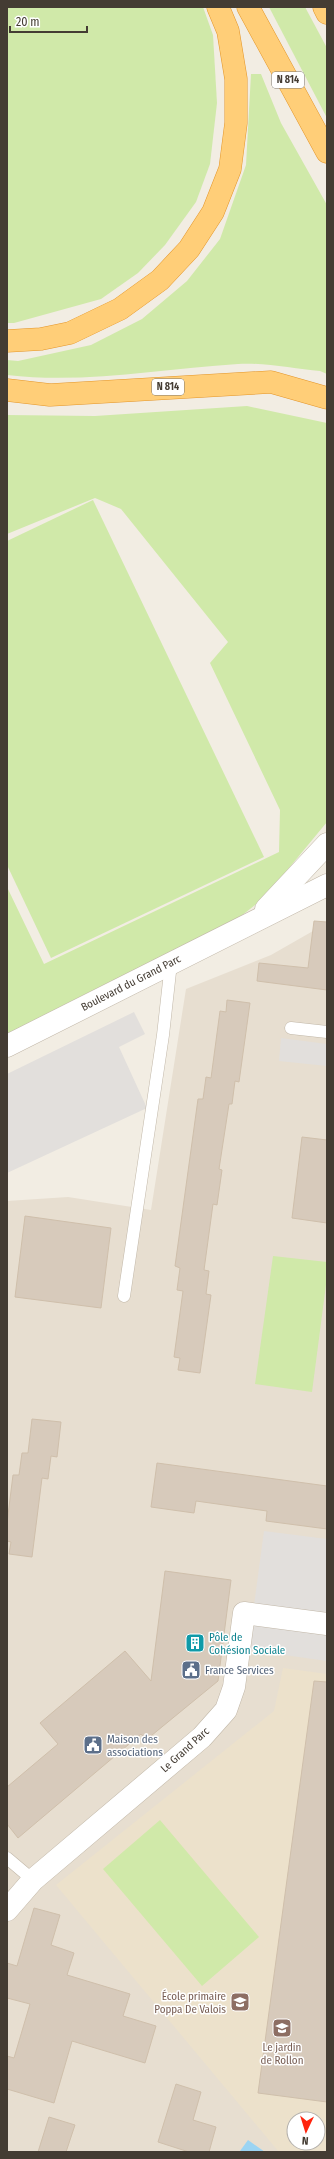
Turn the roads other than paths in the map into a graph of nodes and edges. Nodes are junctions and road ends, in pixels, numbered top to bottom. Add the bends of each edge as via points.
1 (218, 7) edge
2 (248, 7) edge
3 (324, 7) edge
4 (327, 13) edge
5 (327, 152) edge
6 (7, 341) edge
7 (7, 390) edge
8 (327, 398) edge
9 (327, 844) edge
10 (327, 884) edge
11 (256, 920) junction
12 (171, 963) junction
13 (291, 1028) dead end
14 (327, 1032) edge
15 (7, 1046) edge
16 (124, 1296) dead end
17 (327, 1624) edge
18 (7, 1858) edge
19 (33, 1880) junction
20 (7, 1910) edge

1 - 6 highway via 228,32 236,79 236,123 230,169 213,212 189,249 160,280 120,309 70,333 41,339
2 - 5 highway, N 814
3 - 4 highway
7 - 8 highway, N 814 via 50,395 271,382
9 - 11 street, Boulevard du Grand Parc
10 - 11 street, Boulevard du Grand Parc
11 - 12 street, Boulevard du Grand Parc
12 - 15 street, Boulevard du Grand Parc
12 - 16 lane via 159,1064
13 - 14 lane
17 - 19 street, Le Grand Parc via 244,1613 234,1688 226,1710 202,1737
18 - 19 lane
19 - 20 street, Le Grand Parc

